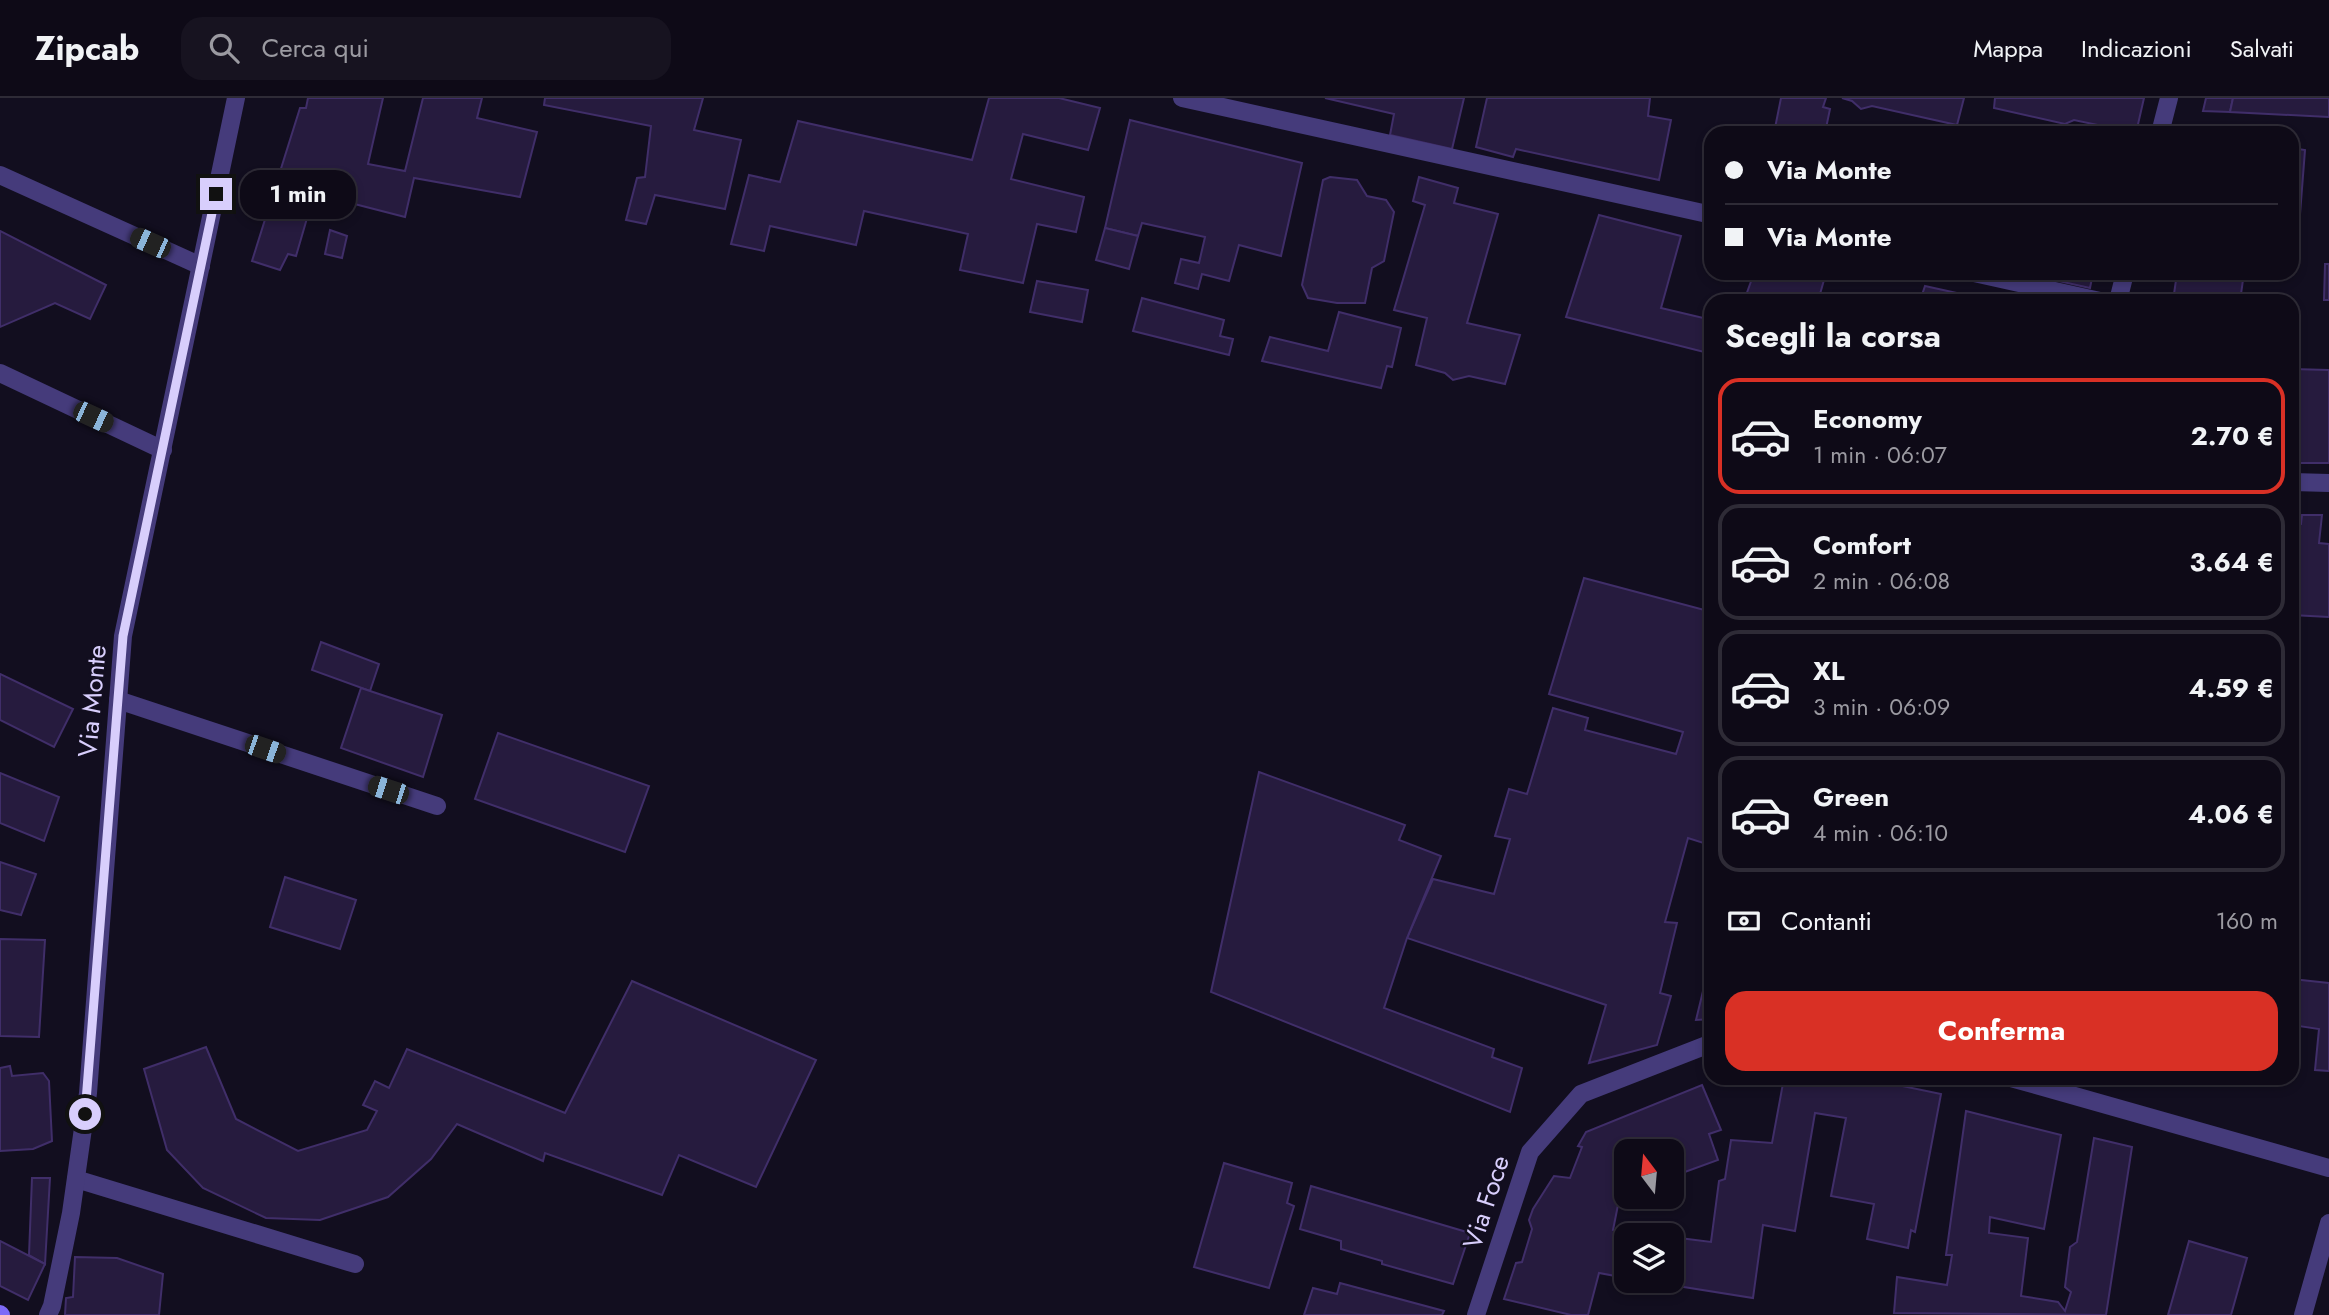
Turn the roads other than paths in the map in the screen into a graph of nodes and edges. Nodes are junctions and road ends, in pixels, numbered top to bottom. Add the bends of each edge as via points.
1 (236, 98) edge
2 (1182, 98) edge
3 (2169, 98) edge
4 (2162, 126) edge
5 (0, 175) edge
6 (1704, 213) edge
7 (201, 266) junction
8 (2006, 280) edge
9 (2068, 294) edge
10 (0, 373) edge
11 (163, 450) junction
12 (2299, 482) edge
13 (2329, 483) edge
14 (118, 700) junction
15 (437, 806) dead end
16 (1704, 1046) edge
17 (2036, 1085) edge
18 (2329, 1168) edge
19 (76, 1179) junction
20 (2329, 1223) edge
21 (355, 1264) dead end
22 (48, 1315) edge
23 (1476, 1315) edge
24 (2303, 1315) edge

1 - 7 street, Via Monte
2 - 6 street
3 - 4 street
5 - 7 street
7 - 11 street, Via Monte
8 - 9 street
10 - 11 street
11 - 14 street, Via Monte via 123,636
12 - 13 street
14 - 15 street
14 - 19 street, Via Monte via 88,1093
16 - 23 street, Via Foce via 1581,1094 1530,1152
17 - 18 street
19 - 21 street
19 - 22 street, Via Monte
20 - 24 street

